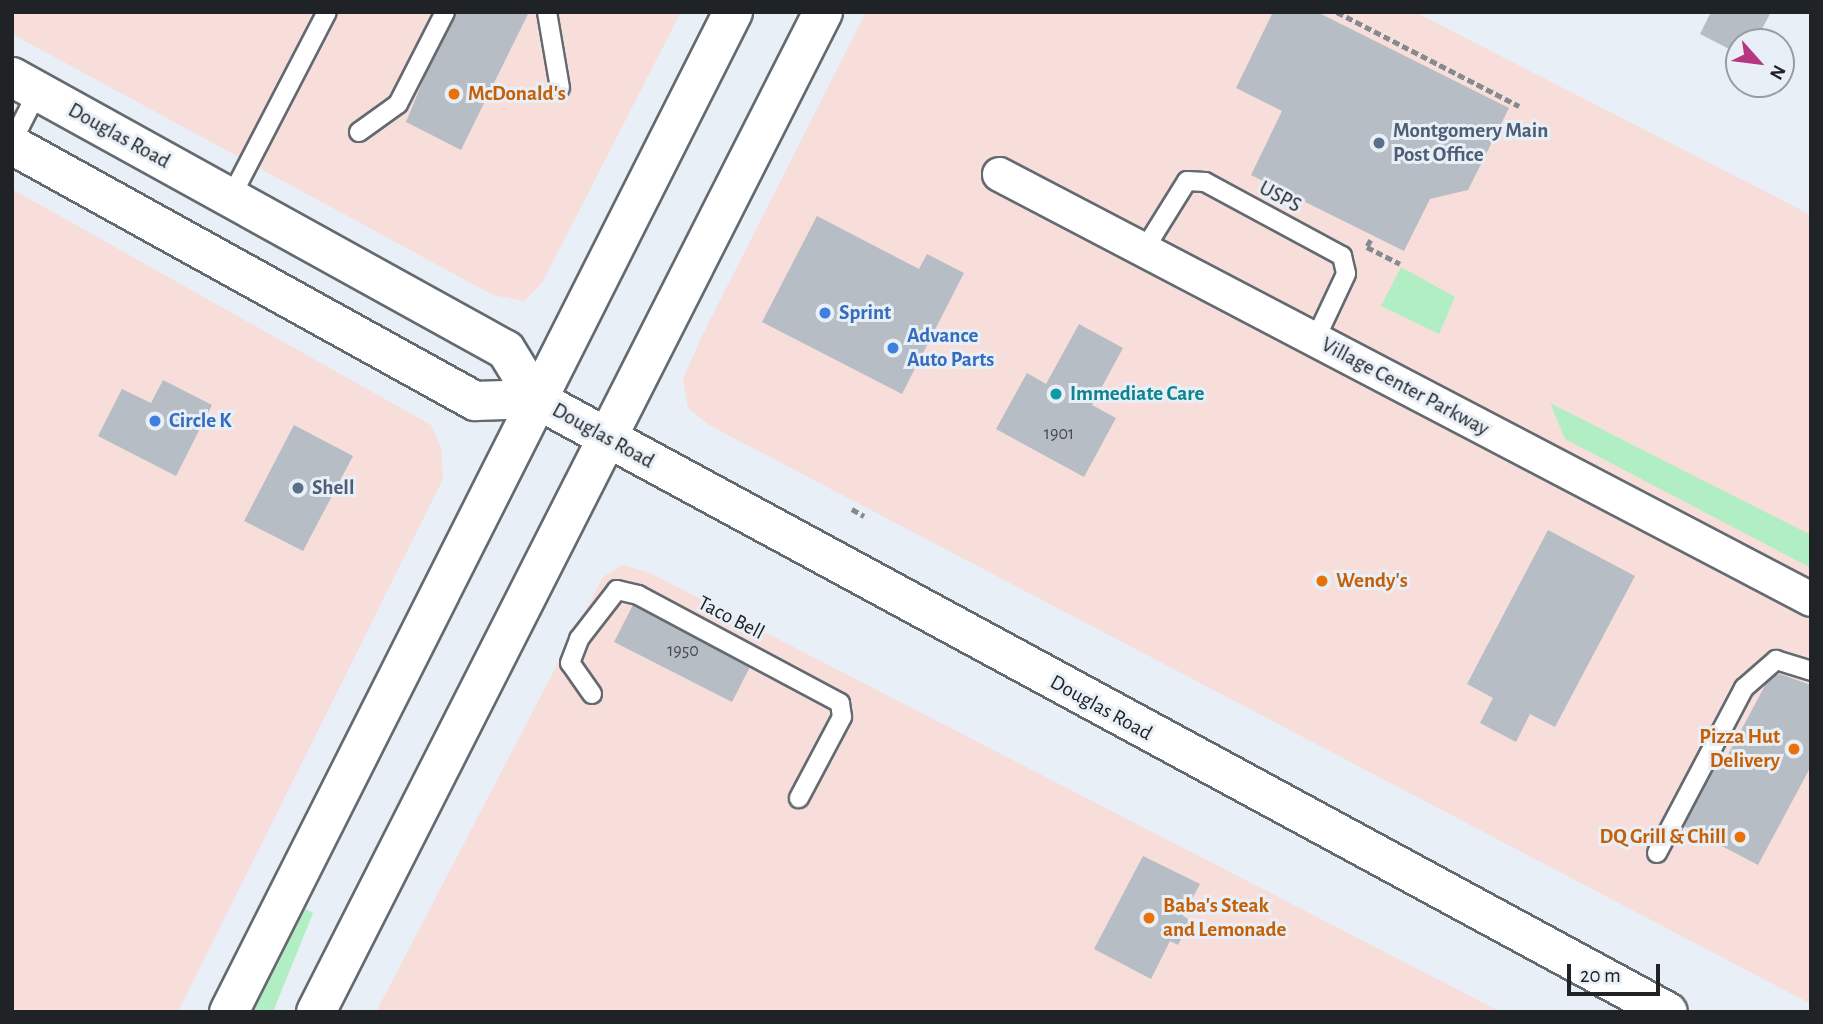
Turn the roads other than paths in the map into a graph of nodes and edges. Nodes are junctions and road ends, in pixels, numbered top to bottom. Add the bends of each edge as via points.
1 (327, 12) edge
2 (445, 12) edge
3 (547, 12) edge
4 (733, 12) edge
5 (822, 12) edge
6 (25, 84) edge
7 (560, 88) dead end
8 (359, 132) dead end
9 (12, 143) edge
10 (999, 174) dead end
11 (231, 197) junction
12 (1144, 250) junction
13 (1315, 340) junction
14 (536, 399) junction
15 (605, 438) junction
16 (1811, 599) edge
17 (1811, 671) edge
18 (592, 694) dead end
19 (799, 798) dead end
20 (1657, 853) dead end
21 (229, 1012) edge
22 (316, 1012) edge
23 (1668, 1012) edge

1 - 11 lane
2 - 8 lane via 398,104
3 - 7 lane
4 - 14 street
5 - 15 street
6 - 9 lane
6 - 11 street, Douglas Road
9 - 14 street, Douglas Road via 475,401
10 - 12 street, Village Center Parkway
11 - 14 street, Douglas Road via 506,350
12 - 13 street, Village Center Parkway
12 - 13 lane, USPS via 1187,181 1205,182 1342,256 1346,274
13 - 16 street, Village Center Parkway
14 - 15 street, Douglas Road
14 - 21 street
15 - 22 street
15 - 23 street, Douglas Road
17 - 20 lane via 1776,660 1744,688
18 - 19 lane, Taco Bell via 569,663 579,639 617,590 638,595 840,703 842,717

